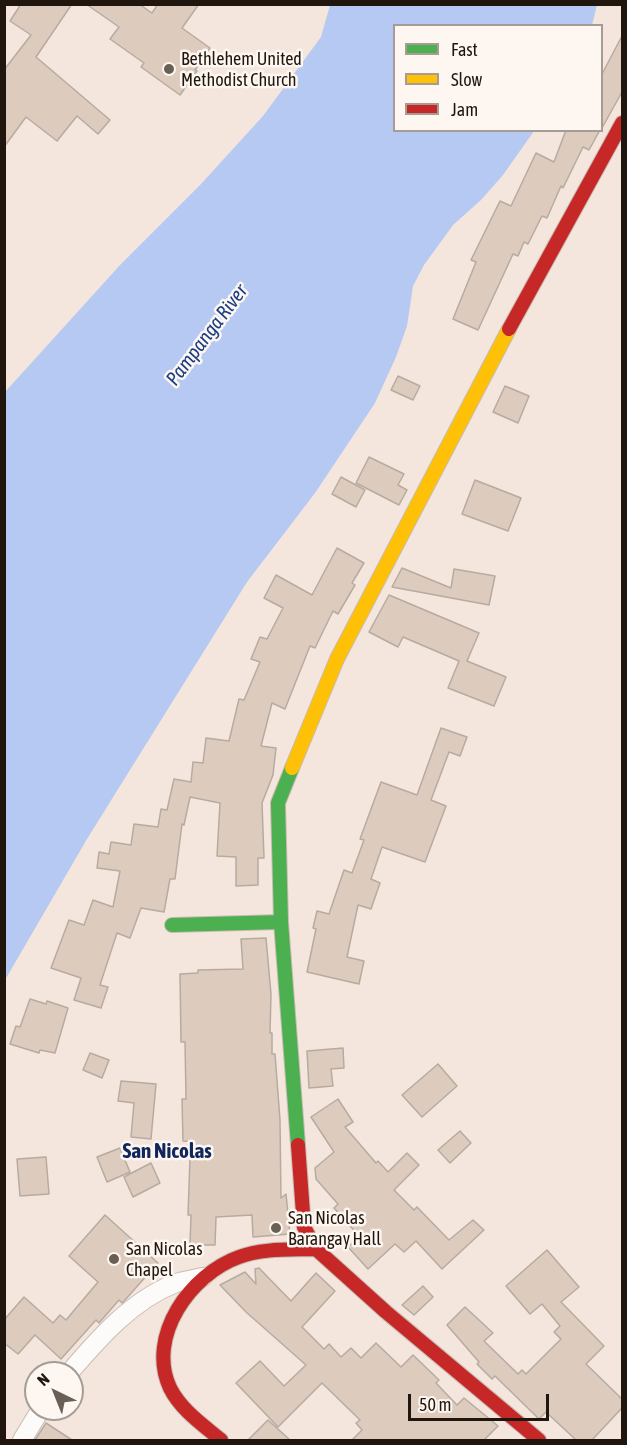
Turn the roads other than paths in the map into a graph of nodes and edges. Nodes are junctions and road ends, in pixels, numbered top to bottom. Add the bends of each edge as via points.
1 (622, 123) edge
2 (280, 922) junction
3 (172, 925) dead end
4 (316, 1249) junction
5 (205, 1276) junction
6 (80, 1361) edge
7 (34, 1421) edge
8 (22, 1440) edge
9 (221, 1440) edge
10 (539, 1440) edge

1 - 2 street via 515,317 338,659 278,803
2 - 3 street
2 - 4 street via 304,1227
4 - 5 street via 247,1255 220,1265
4 - 10 street
5 - 6 street via 177,1282 143,1300
5 - 9 street via 190,1291 171,1322 166,1340 167,1381 185,1409
7 - 8 street

